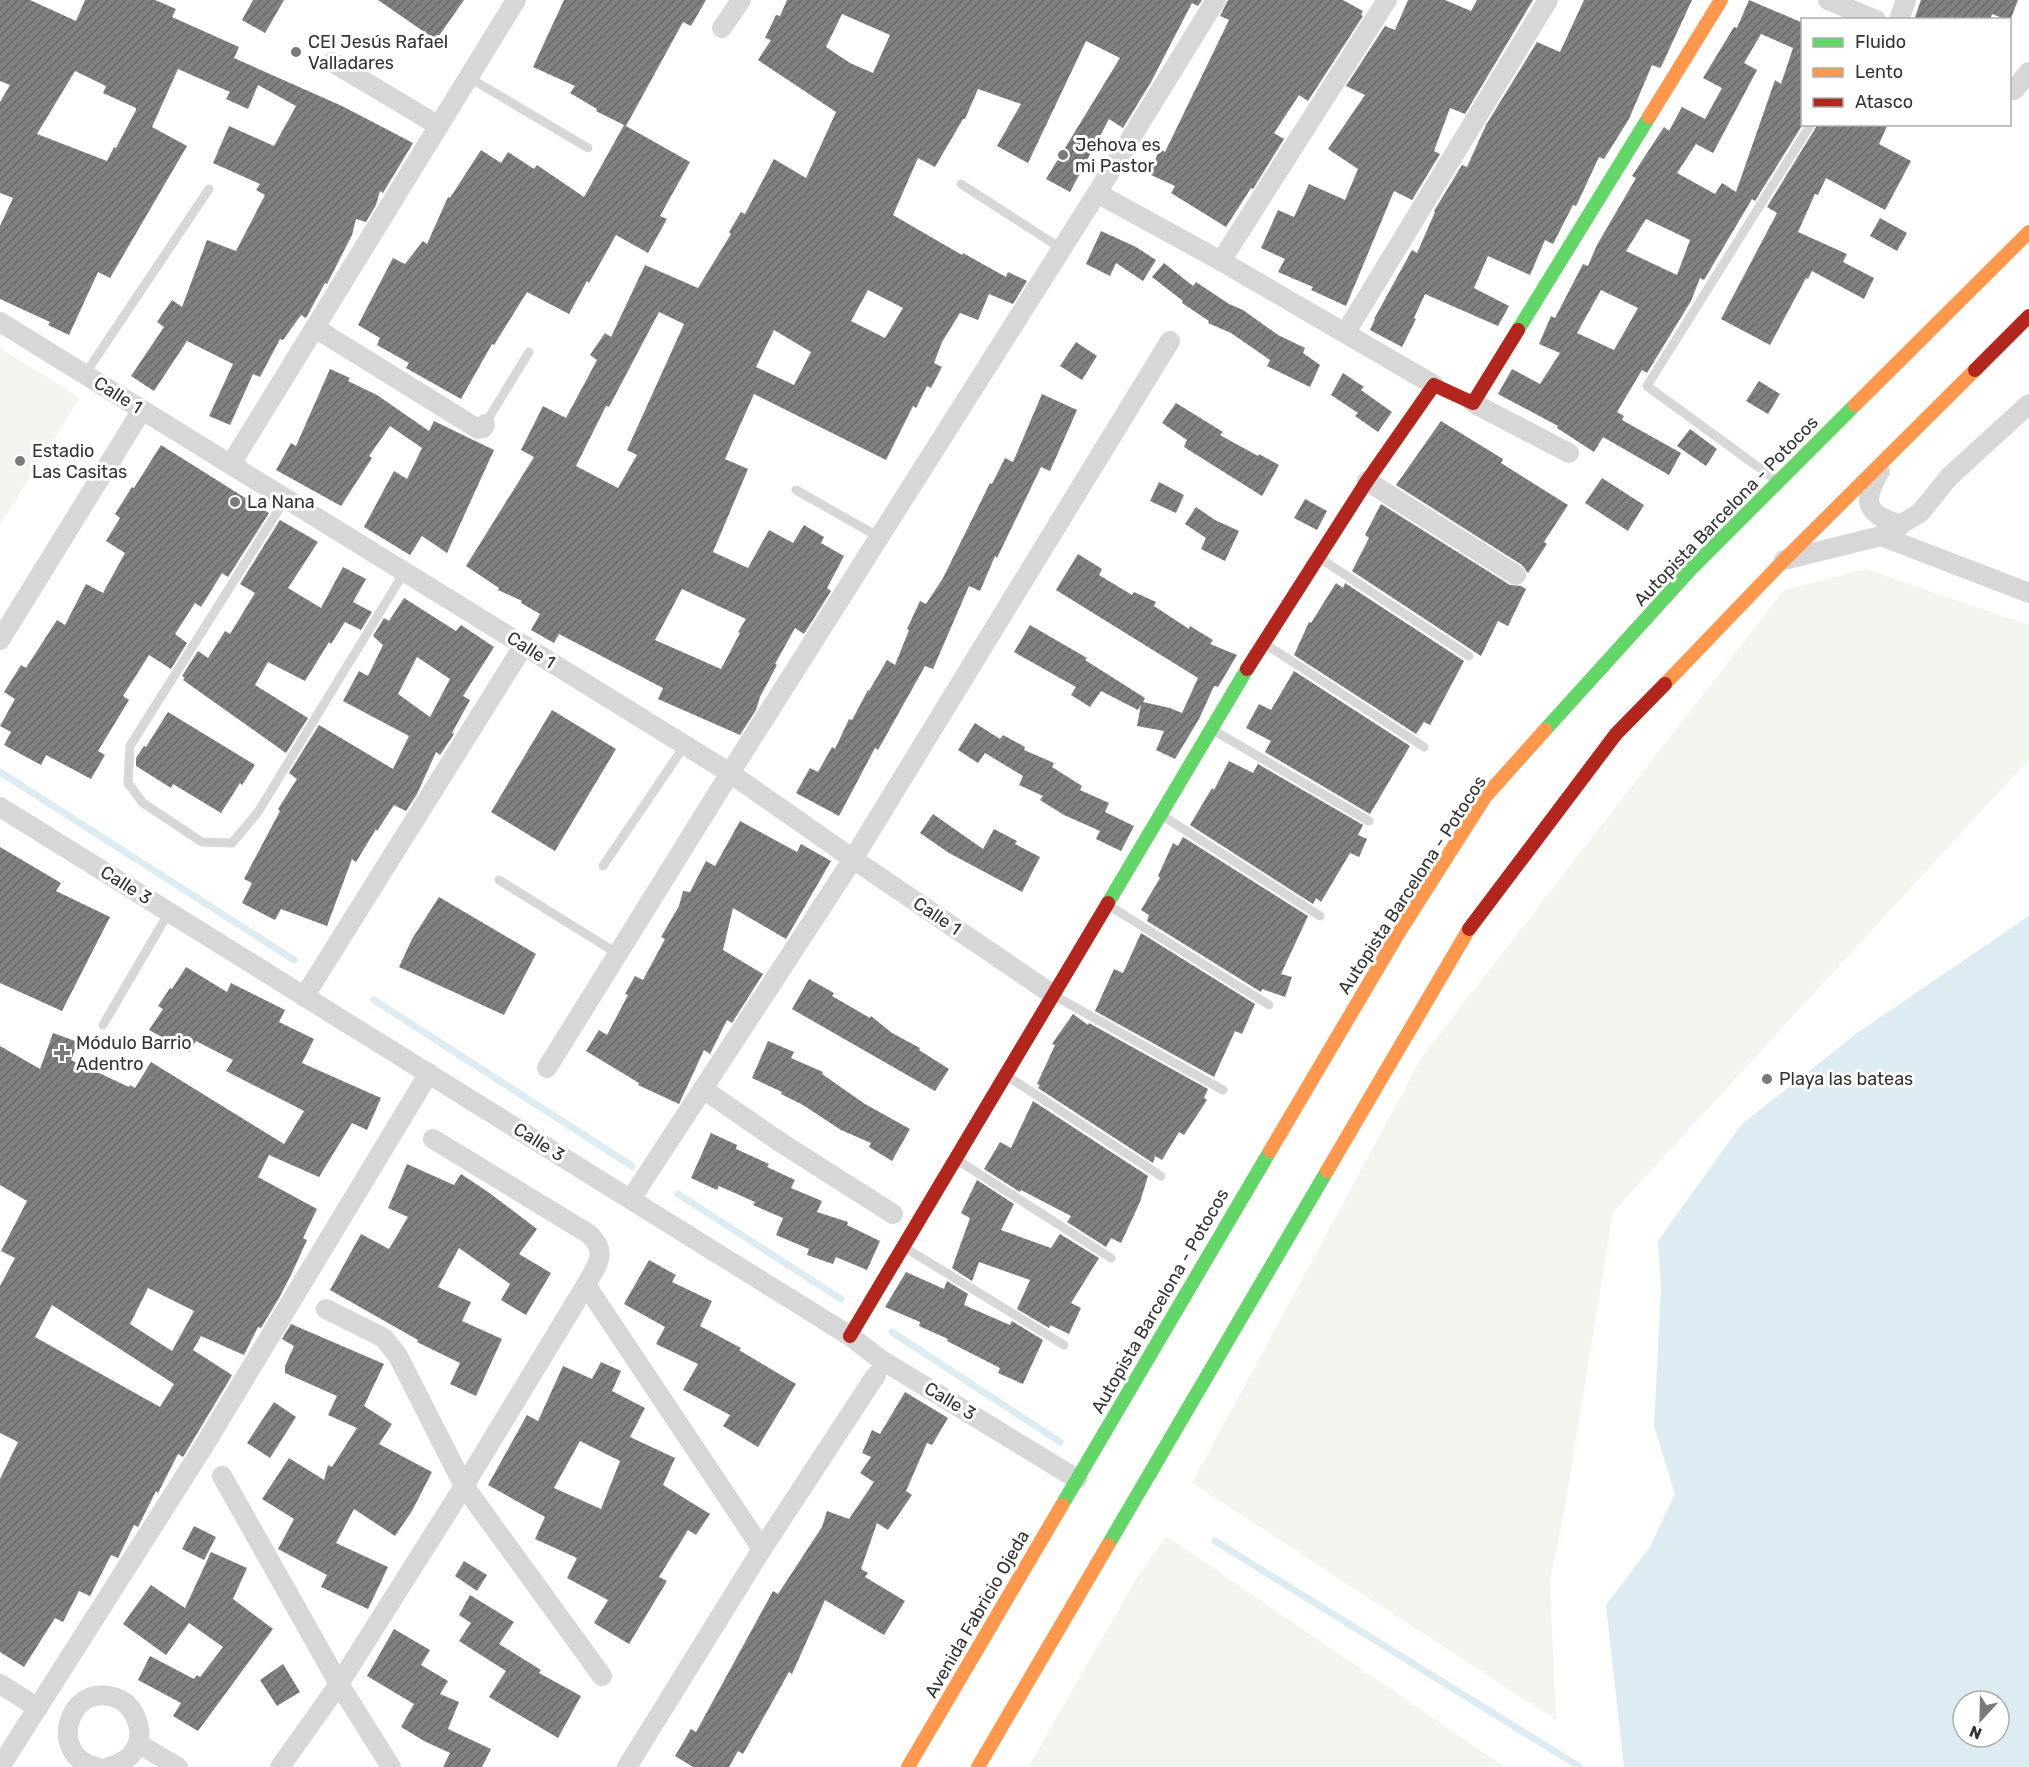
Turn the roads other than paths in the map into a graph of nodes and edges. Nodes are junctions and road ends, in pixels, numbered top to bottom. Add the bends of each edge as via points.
1 (516, 0) edge
2 (741, 0) edge
3 (1216, 0) edge
4 (1387, 0) edge
5 (1548, 0) edge
6 (1721, 0) edge
7 (1828, 0) edge
8 (1906, 0) edge
9 (1871, 18) edge
10 (1900, 18) edge
11 (722, 28) dead end
12 (332, 62) dead end
13 (2029, 72) edge
14 (468, 77) junction
15 (2017, 90) edge
16 (439, 126) junction
17 (1810, 126) edge
18 (588, 148) dead end
19 (961, 184) dead end
20 (209, 189) dead end
21 (1097, 194) junction
22 (2029, 232) edge
23 (1062, 249) junction
24 (1221, 261) junction
25 (2029, 316) edge
26 (0, 322) edge
27 (315, 328) junction
28 (1346, 332) junction
29 (1170, 341) dead end
30 (529, 352) dead end
31 (85, 374) junction
32 (1434, 385) junction
33 (1473, 403) junction
34 (2029, 404) edge
35 (142, 410) junction
36 (485, 424) joint
37 (1569, 453) dead end
38 (1888, 457) junction
39 (231, 464) junction
40 (1367, 481) junction
41 (1779, 482) junction
42 (796, 490) dead end
43 (286, 498) junction
44 (1901, 525) junction
45 (1881, 536) junction
46 (879, 537) junction
47 (1319, 558) junction
48 (1784, 560) junction
49 (405, 572) junction
50 (1516, 575) dead end
51 (2029, 593) edge
52 (0, 640) edge
53 (1263, 642) junction
54 (524, 645) junction
55 (1469, 656) dead end
56 (1211, 729) junction
57 (685, 745) junction
58 (1424, 747) dead end
59 (730, 772) junction
60 (0, 807) edge
61 (1160, 814) junction
62 (1369, 821) dead end
63 (853, 859) junction
64 (603, 866) dead end
65 (499, 880) dead end
66 (1106, 903) junction
67 (169, 912) junction
68 (1320, 916) dead end
69 (618, 954) junction
70 (1052, 994) junction
71 (304, 997) junction
72 (1269, 1005) dead end
73 (103, 1026) dead end
74 (547, 1068) dead end
75 (429, 1073) junction
76 (1005, 1074) junction
77 (703, 1089) junction
78 (1223, 1090) dead end
79 (433, 1139) dead end
80 (955, 1158) junction
81 (1161, 1176) dead end
82 (631, 1199) junction
83 (892, 1214) dead end
84 (903, 1246) junction
85 (1111, 1258) dead end
86 (585, 1285) junction
87 (326, 1309) dead end
88 (850, 1336) junction
89 (1064, 1345) dead end
90 (876, 1375) dead end
91 (222, 1476) dead end
92 (1077, 1479) junction
93 (464, 1486) junction
94 (762, 1549) junction
95 (602, 1676) dead end
96 (0, 1684) edge
97 (339, 1684) junction
98 (38, 1708) junction
99 (129, 1759) edge
100 (0, 1767) edge
101 (97, 1767) edge
102 (178, 1767) edge
103 (280, 1767) edge
104 (391, 1767) edge
105 (627, 1767) edge
106 (908, 1767) edge
107 (978, 1767) edge

1 - 14 street
2 - 11 street
3 - 21 street
4 - 24 street
5 - 28 street
6 - 33 street
7 - 9 street
8 - 10 street
12 - 16 street
13 - 15 street
14 - 16 street
14 - 18 lane
16 - 27 street
17 - 41 lane via 1647,386
19 - 23 lane
20 - 31 lane
21 - 23 street
21 - 24 street
22 - 41 street, Autopista Barcelona - Potocos
23 - 46 street
24 - 28 street
25 - 38 street
26 - 31 street, Calle 1
27 - 36 street via 477,429
27 - 39 street
28 - 32 street
29 - 63 street
30 - 36 lane
31 - 35 street, Calle 1
32 - 33 street
32 - 40 street
33 - 37 street
34 - 44 street via 1949,477 1920,513
35 - 39 street, Calle 1
35 - 52 street
38 - 44 street via 1869,496 1870,508 1882,519
38 - 48 street
39 - 43 street, Calle 1
40 - 47 street
40 - 50 street
41 - 92 street, Autopista Barcelona - Potocos via 1690,570 1485,797 1398,934
42 - 46 lane
43 - 49 street, Calle 1
43 - 49 lane via 130,746 128,783 133,790 143,803 202,842 232,843 258,812
44 - 45 street
45 - 48 street
45 - 51 street
46 - 59 street
47 - 53 street
47 - 55 lane
48 - 107 street via 1616,734 1464,936
49 - 54 street, Calle 1
53 - 56 street
53 - 58 lane
54 - 57 street, Calle 1
54 - 71 street
56 - 61 street
56 - 62 lane
57 - 59 street, Calle 1
57 - 64 lane
59 - 63 street, Calle 1
59 - 69 street
60 - 67 street, Calle 3
61 - 66 street
61 - 68 lane
63 - 70 street, Calle 1
63 - 77 street
65 - 69 lane
66 - 70 street
66 - 72 lane
67 - 71 street, Calle 3
67 - 73 lane
69 - 74 street
70 - 76 street
70 - 78 lane
71 - 75 street, Calle 3
75 - 82 street, Calle 3
75 - 98 street via 202,1449
76 - 80 street
76 - 81 lane
77 - 82 street
77 - 83 street
79 - 86 street via 589,1234 598,1243 601,1257
80 - 84 street
80 - 85 lane
82 - 88 street, Calle 3
84 - 88 street
84 - 89 lane
86 - 93 street
86 - 94 street
87 - 93 street via 384,1338 398,1356
88 - 92 street, Calle 3 via 880,1359
90 - 94 street
91 - 97 street
92 - 106 street, Avenida Fabricio Ojeda
93 - 95 street
93 - 97 street
94 - 105 street
96 - 98 street
97 - 103 street
97 - 104 street
98 - 100 street
99 - 101 street via 139,1727 136,1716 119,1699 95,1696 75,1708 67,1731 74,1753
99 - 102 street

